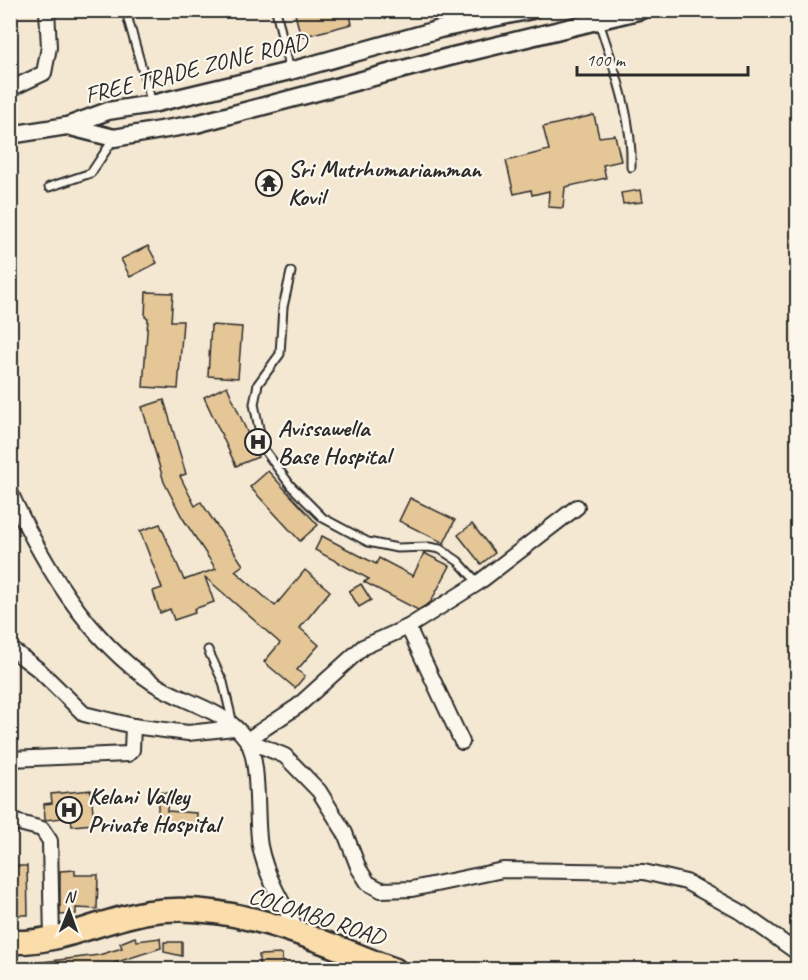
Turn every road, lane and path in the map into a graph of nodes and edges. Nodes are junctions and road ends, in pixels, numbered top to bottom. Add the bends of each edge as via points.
1 (47, 10) edge
2 (134, 10) edge
3 (276, 10) edge
4 (532, 10) edge
5 (642, 10) edge
6 (599, 22) junction
7 (290, 71) junction
8 (10, 89) edge
9 (152, 104) junction
10 (68, 126) junction
11 (10, 135) edge
12 (114, 138) junction
13 (632, 167) dead end
14 (49, 187) dead end
15 (291, 272) dead end
16 (10, 492) edge
17 (577, 507) dead end
18 (478, 583) junction
19 (408, 627) junction
20 (10, 648) edge
21 (208, 650) dead end
22 (134, 726) junction
23 (234, 728) junction
24 (247, 740) junction
25 (462, 742) dead end
26 (10, 759) edge
27 (12, 821) edge
28 (299, 934) junction
29 (52, 940) junction
30 (10, 942) edge
31 (798, 953) edge
32 (395, 969) edge

1 - 8 street via 49,48 44,74
2 - 9 lane via 128,19
3 - 7 lane
4 - 7 street, FREE TRADE ZONE ROAD via 440,29
5 - 6 street
6 - 12 street via 196,124
6 - 13 lane via 627,117
7 - 9 street, FREE TRADE ZONE ROAD
9 - 10 street, FREE TRADE ZONE ROAD via 108,111
10 - 11 street, FREE TRADE ZONE ROAD
10 - 12 street
12 - 14 lane via 91,173
15 - 18 lane via 280,354 258,384 254,404 263,448 291,486 323,518 368,542 397,548 440,549 458,561
16 - 23 street via 64,590 110,651 155,684 203,705
17 - 18 street
18 - 19 street
19 - 24 street via 363,647 298,706
19 - 25 street
20 - 22 street via 84,714
21 - 23 lane via 224,682
22 - 23 street via 188,732
22 - 26 street via 132,750 128,754
23 - 24 street
24 - 28 street via 253,755 260,847 277,894
24 - 31 street via 285,756 319,790 345,832 359,869 368,883 381,890 412,889 503,870 644,872 686,882 739,911
27 - 29 street via 42,829 50,841
28 - 29 highway, COLOMBO ROAD via 243,918 176,908 145,912
28 - 32 highway, COLOMBO ROAD
29 - 30 highway, COLOMBO ROAD

